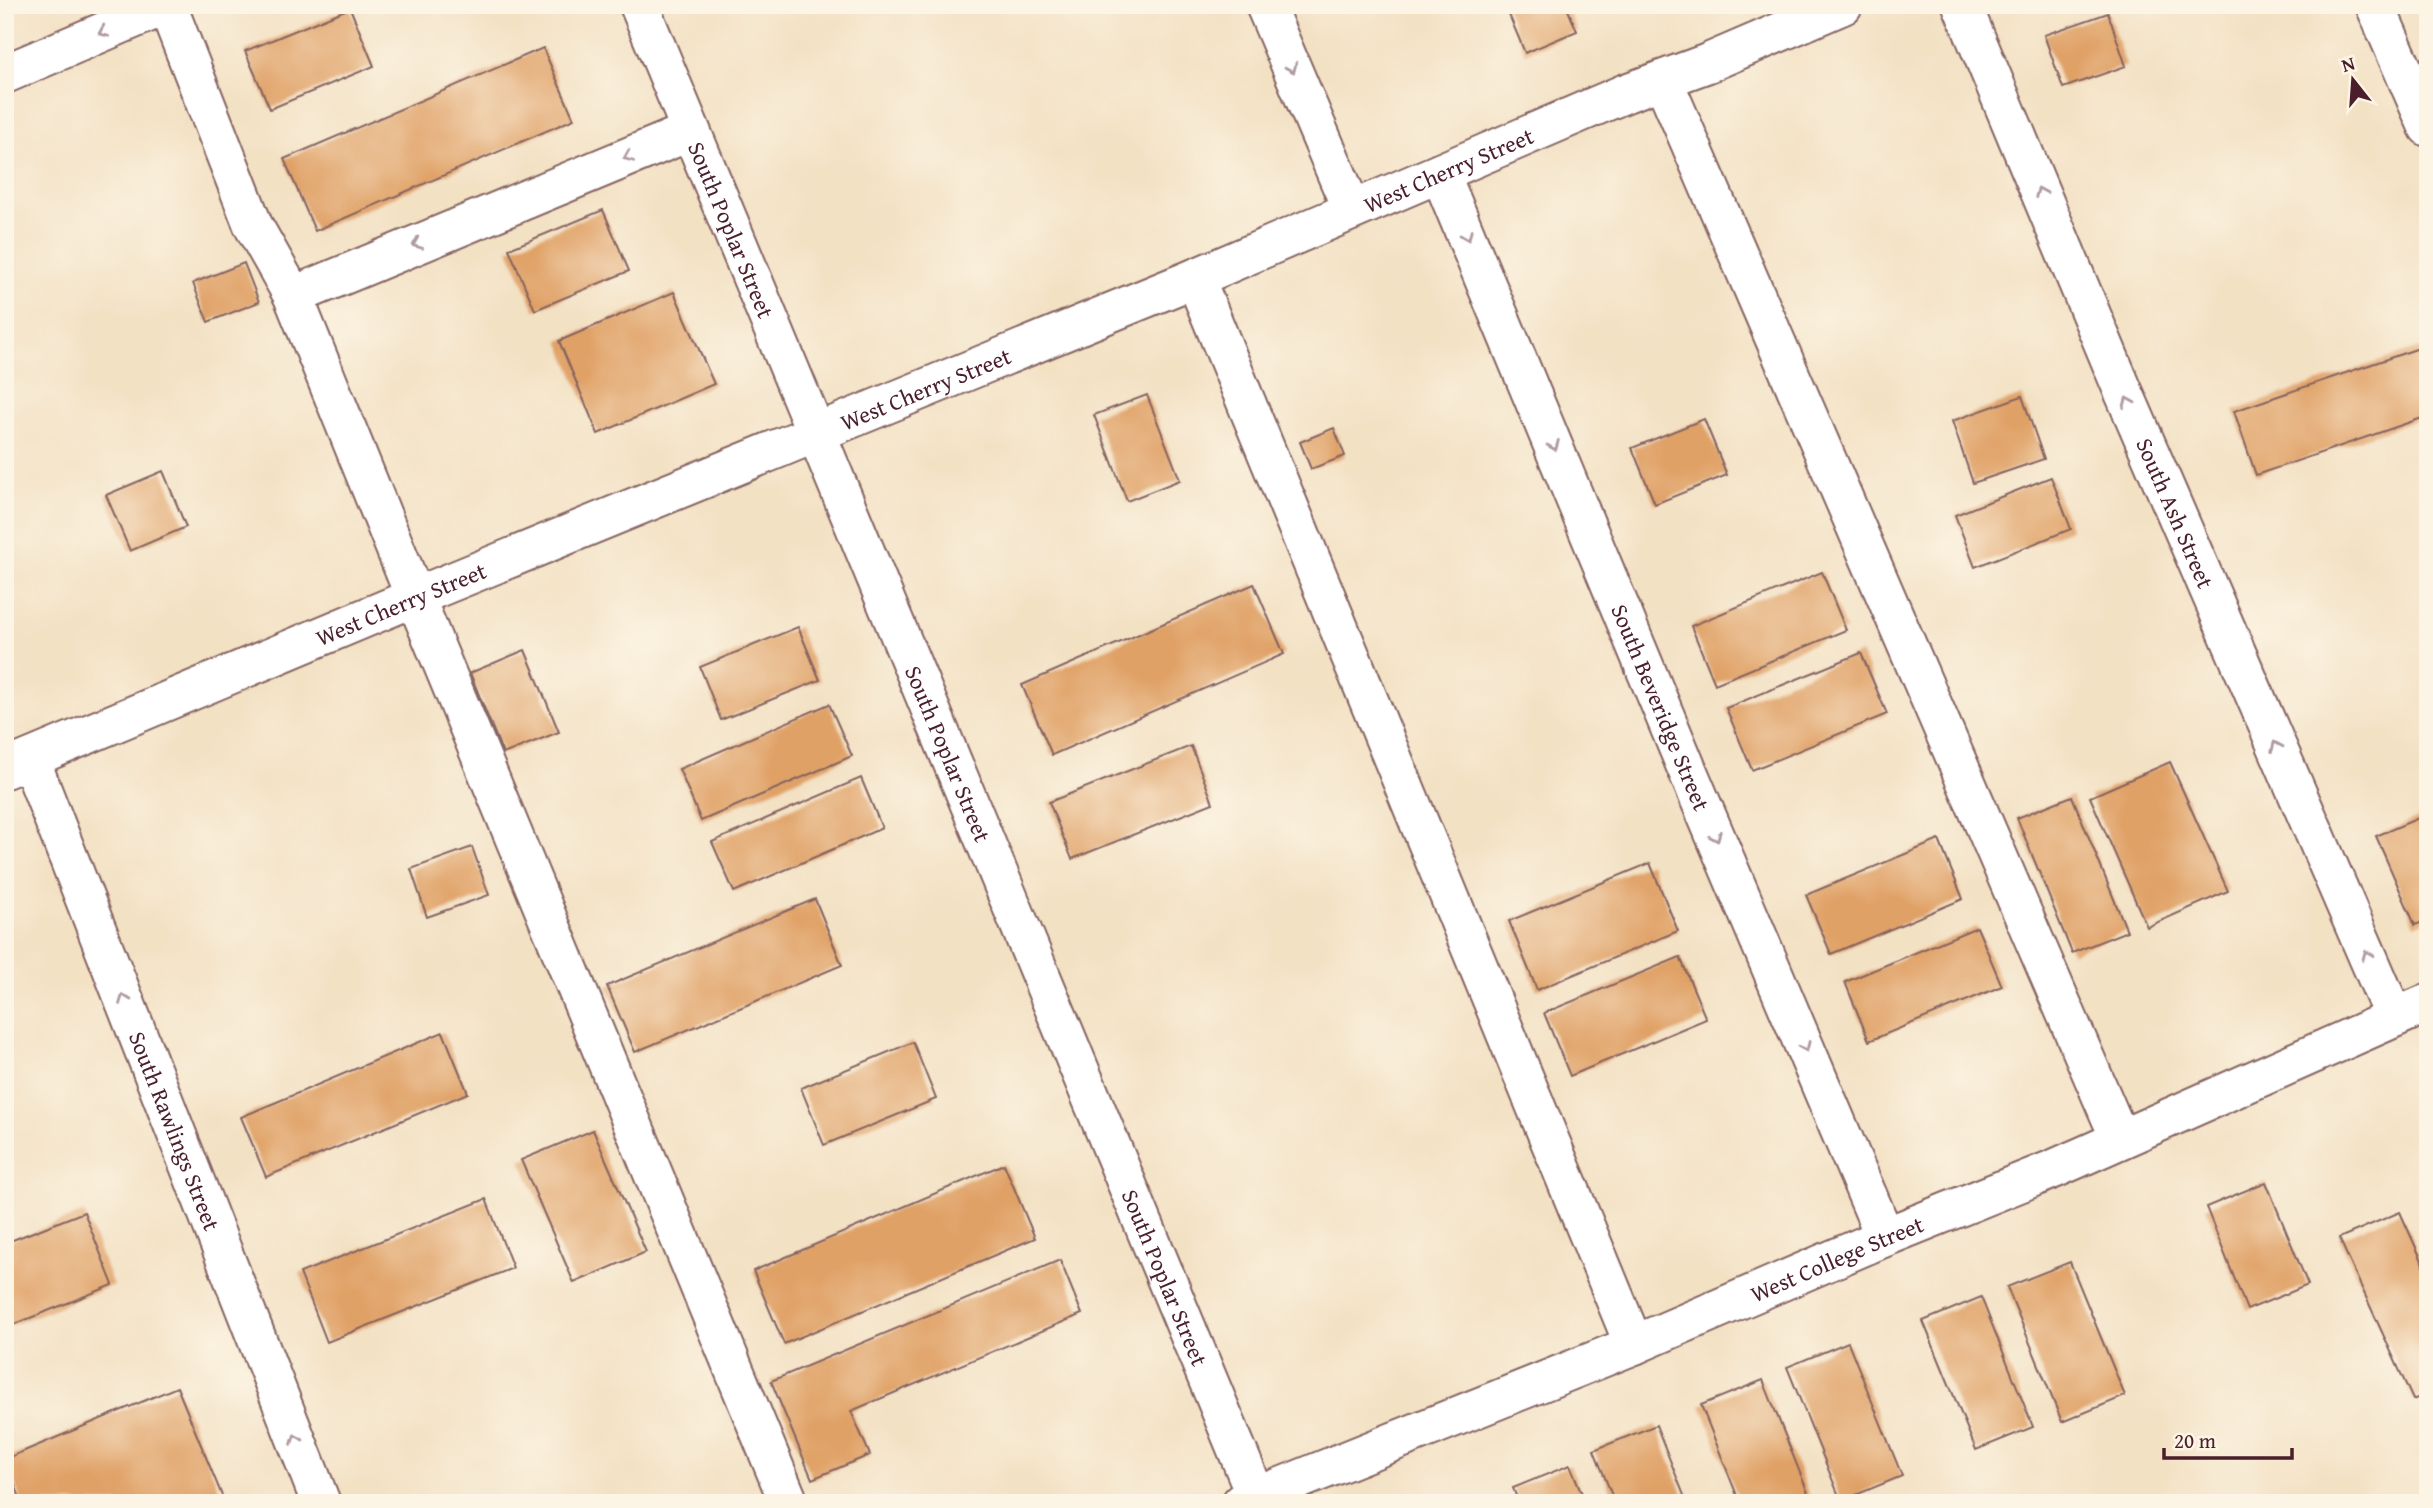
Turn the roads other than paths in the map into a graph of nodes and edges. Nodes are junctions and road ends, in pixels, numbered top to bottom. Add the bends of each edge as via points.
1 (167, 5) edge
2 (639, 5) edge
3 (1265, 5) edge
4 (1843, 5) edge
5 (1962, 5) edge
6 (2375, 5) edge
7 (5, 74) edge
8 (1663, 80) junction
9 (2428, 127) edge
10 (691, 131) junction
11 (1440, 173) junction
12 (1352, 210) junction
13 (1195, 278) junction
14 (293, 296) junction
15 (816, 435) junction
16 (415, 597) junction
17 (17, 764) edge
18 (2411, 1010) edge
19 (2120, 1139) junction
20 (1885, 1237) junction
21 (1634, 1345) junction
22 (1252, 1501) edge
23 (321, 1503) edge
24 (789, 1503) edge

1 -> 7 street
1 - 14 street via 253,225
2 - 10 street, South Poplar Street
3 -> 12 street
4 - 8 street, West Cherry Street
18 -> 5 street, South Ash Street via 2121,386
6 - 9 street
8 - 11 street, West Cherry Street
8 - 19 street
10 -> 14 street
10 - 15 street, South Poplar Street
11 - 12 street, West Cherry Street
11 -> 20 street, South Beveridge Street
12 - 13 street, West Cherry Street
13 - 15 street, West Cherry Street
13 - 21 street
14 - 16 street
15 - 16 street, West Cherry Street
15 - 22 street, South Poplar Street
16 - 17 street, West Cherry Street
16 - 24 street
23 -> 17 street, South Rawlings Street
18 - 19 street, West College Street
19 - 20 street, West College Street
20 - 21 street, West College Street
21 - 22 street, West College Street

